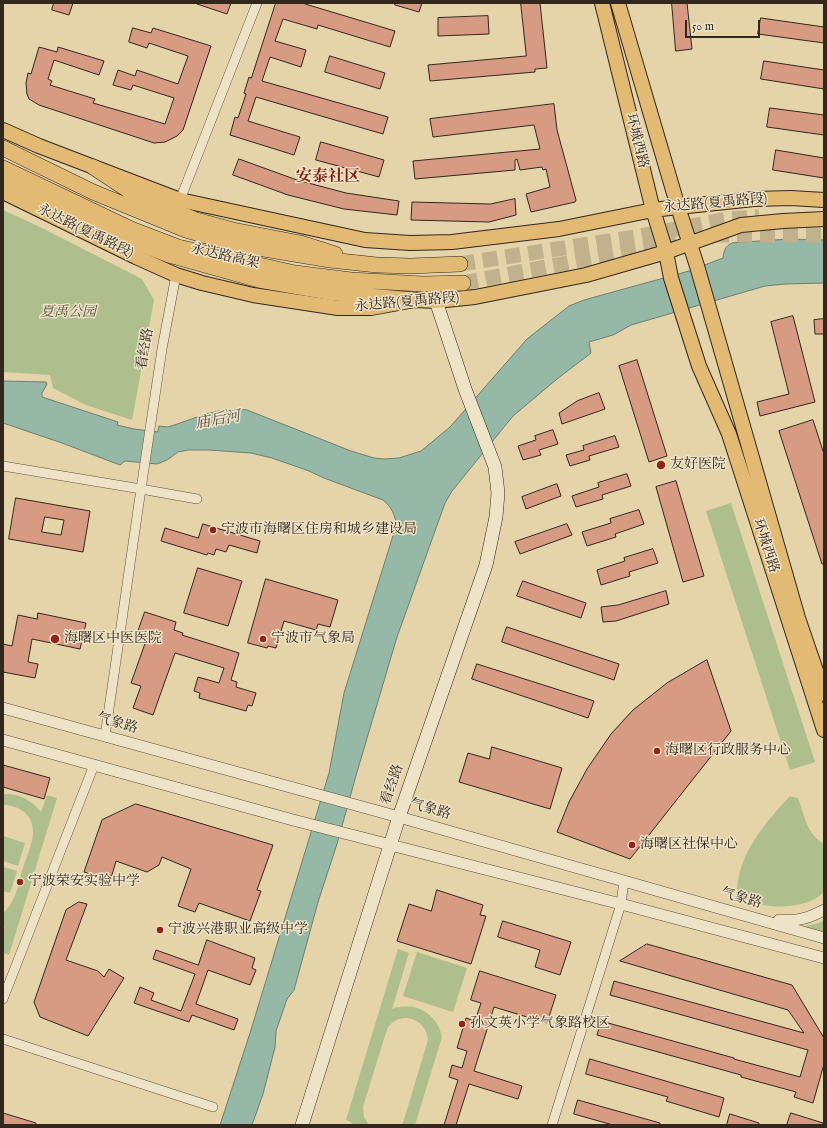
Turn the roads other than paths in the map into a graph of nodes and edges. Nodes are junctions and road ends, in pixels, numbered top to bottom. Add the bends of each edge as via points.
1 (257, 3) edge
2 (602, 3) edge
3 (618, 3) edge
4 (3, 121) edge
5 (3, 130) edge
6 (39, 146) junction
7 (3, 148) edge
8 (93, 167) junction
9 (3, 168) edge
10 (10, 184) edge
11 (180, 200) junction
12 (824, 200) edge
13 (678, 207) junction
14 (653, 210) junction
15 (824, 219) edge
16 (689, 244) junction
17 (666, 252) junction
18 (460, 264) tunnel mouth
19 (376, 266) junction
20 (176, 275) junction
21 (463, 283) tunnel mouth
22 (416, 300) junction
23 (436, 301) junction
24 (3, 466) edge
25 (141, 489) junction
26 (197, 499) dead end
27 (824, 694) edge
28 (3, 708) edge
29 (824, 730) edge
30 (105, 736) junction
31 (3, 740) edge
32 (94, 765) junction
33 (399, 817) junction
34 (390, 845) junction
35 (624, 881) junction
36 (621, 904) junction
37 (824, 910) edge
38 (755, 918) junction
39 (824, 938) edge
40 (821, 958) edge
41 (3, 999) edge
42 (3, 1040) edge
43 (213, 1107) dead end
44 (302, 1125) edge
45 (552, 1125) edge

1 - 11 street
2 - 14 main road, 环城西路
3 - 13 main road, 环城西路
4 - 6 main road
5 - 6 main road, 永达路(夏禹路段)
6 - 8 main road, 永达路(夏禹路段)
7 - 19 highway, 永达路高架 via 93,192 186,230 234,244
8 - 11 main road, 永达路(夏禹路段)
8 - 19 highway via 137,196 196,220 233,230 300,242
9 - 10 highway, 永达路高架
10 - 20 main road, 永达路(夏禹路段) via 136,257
10 - 21 highway, 永达路高架 via 178,246 295,273 351,280 423,284
10 - 22 highway via 112,233 170,255 274,283 334,293
11 - 14 main road, 永达路(夏禹路段) via 365,240 410,243 452,242 559,229
12 - 13 main road, 永达路(夏禹路段) via 754,199
13 - 14 main road, 永达路(夏禹路段)
13 - 16 main road, 环城西路
14 - 17 main road, 环城西路
15 - 16 main road, 永达路(夏禹路段) via 741,225
16 - 17 main road, 永达路(夏禹路段)
16 - 27 main road, 环城西路 via 798,618
17 - 23 main road, 永达路(夏禹路段) via 571,278 475,297
17 - 29 main road, 环城西路 via 671,278 699,366 729,434
18 - 19 highway, 永达路高架
20 - 22 main road, 永达路(夏禹路段) via 254,295 338,308 371,308
20 - 25 street, 看经路
22 - 23 main road, 永达路(夏禹路段)
23 - 33 main road, 看经路 via 465,389 491,454 498,493 486,565
24 - 25 street
25 - 26 street
25 - 30 street, 看经路
28 - 30 street, 气象路
30 - 33 street, 气象路
31 - 32 street
32 - 34 street
32 - 41 street
33 - 34 main road, 看经路
33 - 35 street, 气象路
34 - 36 street
34 - 44 main road, 看经路
35 - 36 street
35 - 38 street, 气象路
36 - 40 street
36 - 45 street
37 - 38 street via 806,919 789,922
38 - 39 street, 气象路
42 - 43 street

